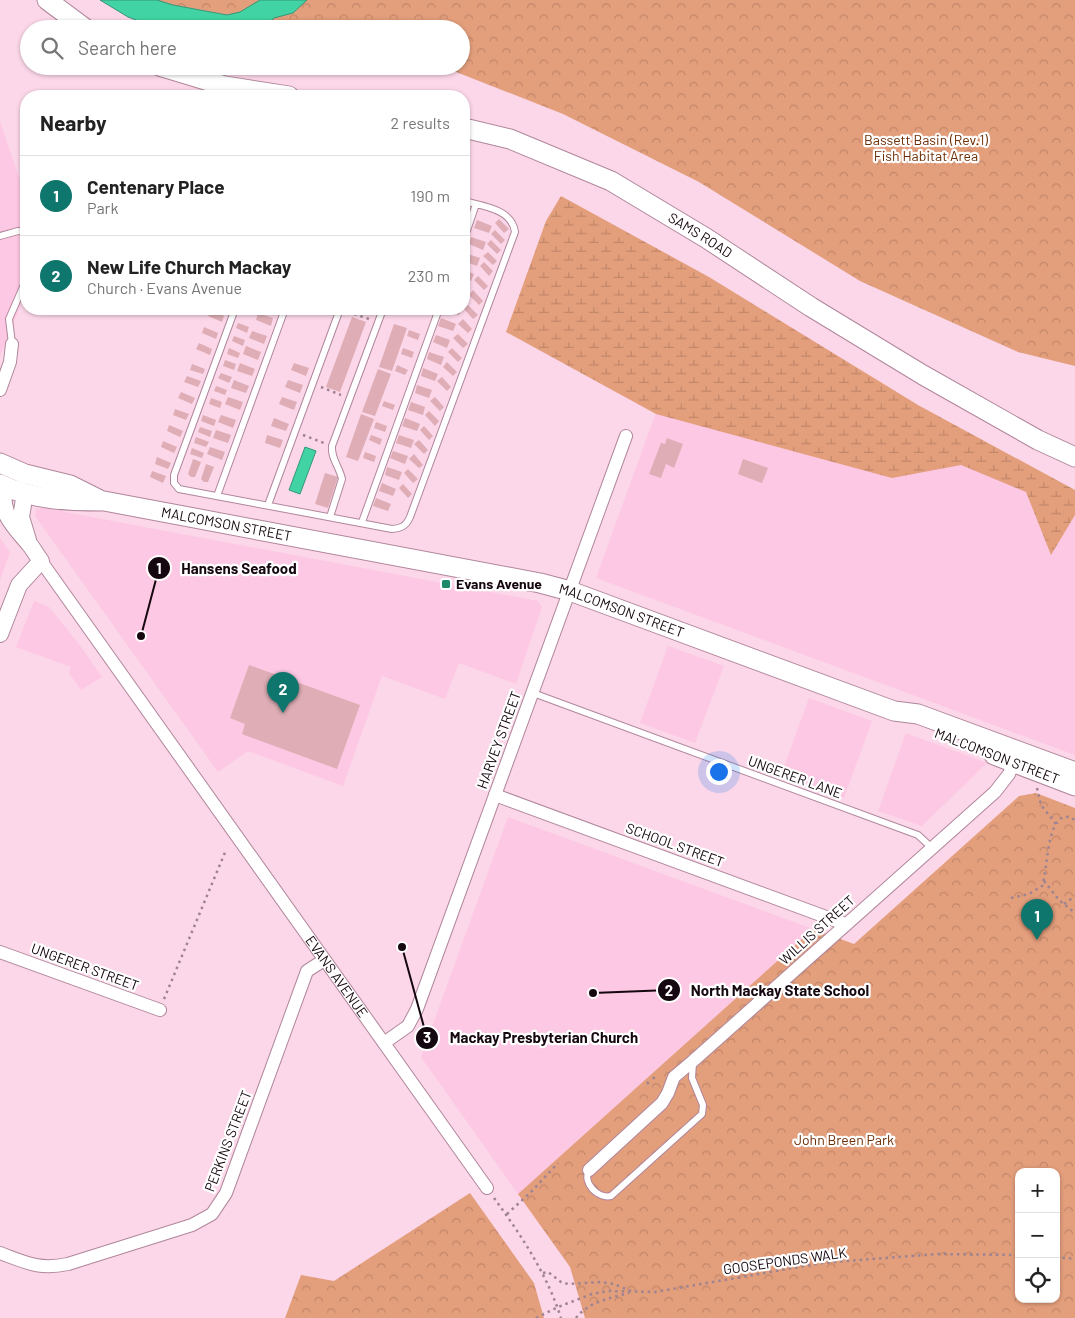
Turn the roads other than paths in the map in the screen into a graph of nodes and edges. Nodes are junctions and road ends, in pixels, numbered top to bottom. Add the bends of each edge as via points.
1 (46, 0) edge
2 (74, 20) edge
3 (189, 75) edge
4 (251, 90) edge
5 (470, 129) edge
6 (470, 202) edge
7 (476, 204) junction
8 (470, 222) edge
9 (20, 231) edge
10 (0, 236) edge
11 (20, 294) edge
12 (233, 315) edge
13 (282, 315) edge
14 (338, 315) edge
15 (380, 315) edge
16 (437, 315) edge
17 (12, 344) joint
18 (923, 374) junction
19 (0, 390) edge
20 (626, 436) dead end
21 (1075, 445) edge
22 (1075, 457) edge
23 (0, 463) edge
24 (15, 484) edge
25 (217, 496) junction
26 (268, 505) junction
27 (330, 517) junction
28 (362, 522) junction
29 (29, 544) junction
30 (41, 561) junction
31 (570, 591) junction
32 (0, 634) edge
33 (533, 693) junction
34 (1016, 756) junction
35 (1075, 772) edge
36 (1075, 786) edge
37 (495, 795) junction
38 (932, 848) junction
39 (845, 924) junction
40 (0, 952) edge
41 (324, 960) junction
42 (160, 1010) road end
43 (384, 1043) junction
44 (693, 1061) junction
45 (589, 1170) joint
46 (487, 1188) road end
47 (0, 1253) edge

1 - 2 main road
3 - 4 main road
5 - 18 main road, SAMS ROAD via 510,139 611,181
6 - 7 lane
7 - 8 lane
7 - 28 lane via 507,215 514,223 515,232 406,525 400,528
9 - 10 lane
11 - 17 lane via 9,319
12 - 25 lane via 174,475 174,483 179,488
13 - 25 lane
14 - 26 lane
15 - 27 lane via 332,446 331,454 342,479
16 - 28 lane
17 - 19 street via 10,362
18 - 21 main road, SAMS ROAD
18 - 22 main road, SAMS ROAD via 1038,440
20 - 31 street, HARVEY STREET
23 - 24 main road via 13,470
24 - 29 street, EVANS AVENUE
24 - 29 street, EVANS AVENUE via 0,497 1,509
24 - 31 main road, MALCOMSON STREET via 66,501 104,501
25 - 26 lane
26 - 27 lane
27 - 28 lane
29 - 30 street, EVANS AVENUE
30 - 32 street via 18,585
30 - 41 street, EVANS AVENUE
31 - 33 street, HARVEY STREET
31 - 34 main road, MALCOMSON STREET via 894,711 914,725
33 - 37 street, HARVEY STREET
33 - 38 lane, UNGERER LANE via 918,835
34 - 35 main road, MALCOMSON STREET
34 - 36 main road, MALCOMSON STREET
34 - 38 street, WILLIS STREET via 1009,774 995,792
37 - 39 street, SCHOOL STREET
37 - 43 street, HARVEY STREET via 417,1009 408,1026
38 - 39 street, WILLIS STREET
39 - 44 street, WILLIS STREET
40 - 42 street, UNGERER STREET
41 - 43 street, EVANS AVENUE
41 - 47 street, PERKINS STREET via 307,971 226,1193 212,1214 192,1225 52,1267 36,1266
43 - 46 street, EVANS AVENUE
44 - 45 street, WILLIS STREET via 674,1077 662,1103
44 - 45 lane via 692,1078 703,1105 702,1114 611,1196 605,1198 595,1192 586,1178

